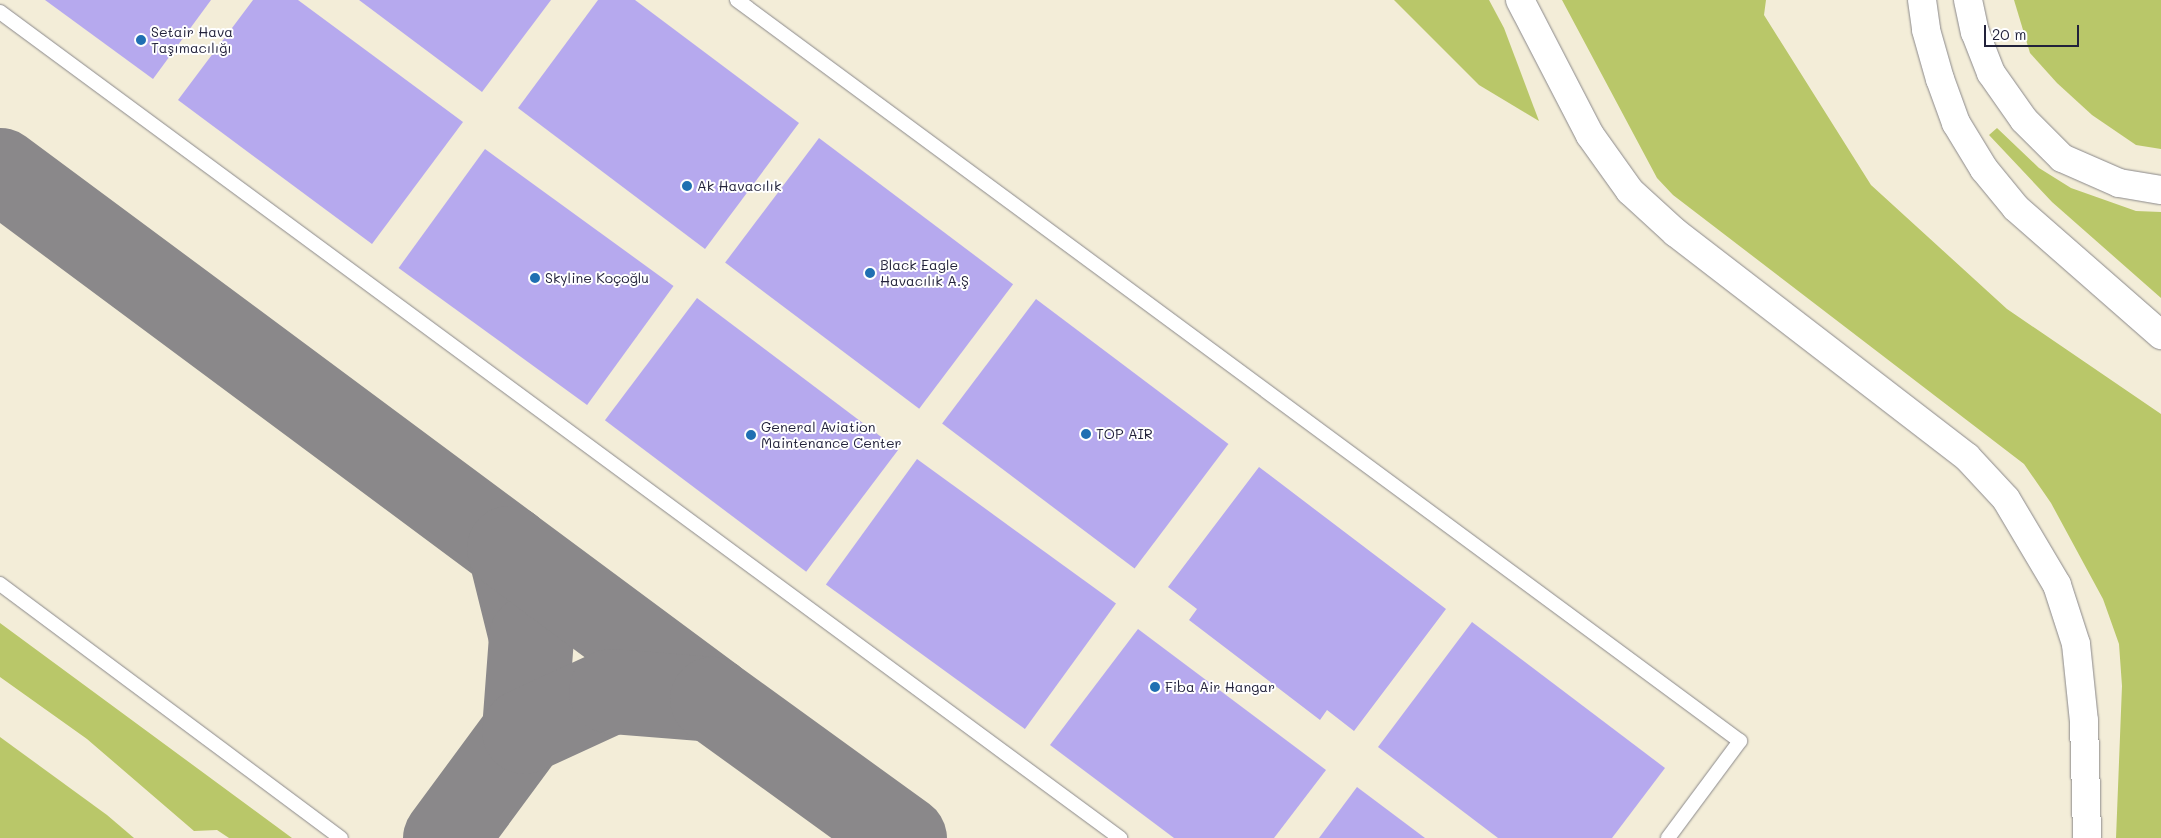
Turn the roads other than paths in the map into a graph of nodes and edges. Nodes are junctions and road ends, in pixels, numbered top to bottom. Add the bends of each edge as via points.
1 (737, 0) edge
2 (1520, 0) edge
3 (1922, 0) edge
4 (1968, 0) edge
5 (0, 12) edge
6 (2161, 190) edge
7 (2161, 335) edge
8 (0, 584) edge
9 (341, 838) edge
10 (1120, 838) edge
11 (1668, 838) edge
12 (2087, 838) edge

1 - 11 lane via 1740,741
2 - 12 street via 1590,135 1630,192 1676,233 1967,457 2006,499 2057,585 2076,644 2084,721
3 - 7 street via 1926,30 1956,123 1984,169 2023,215
4 - 6 street via 1991,73 2024,120 2062,158 2119,183
5 - 10 lane
8 - 9 lane

